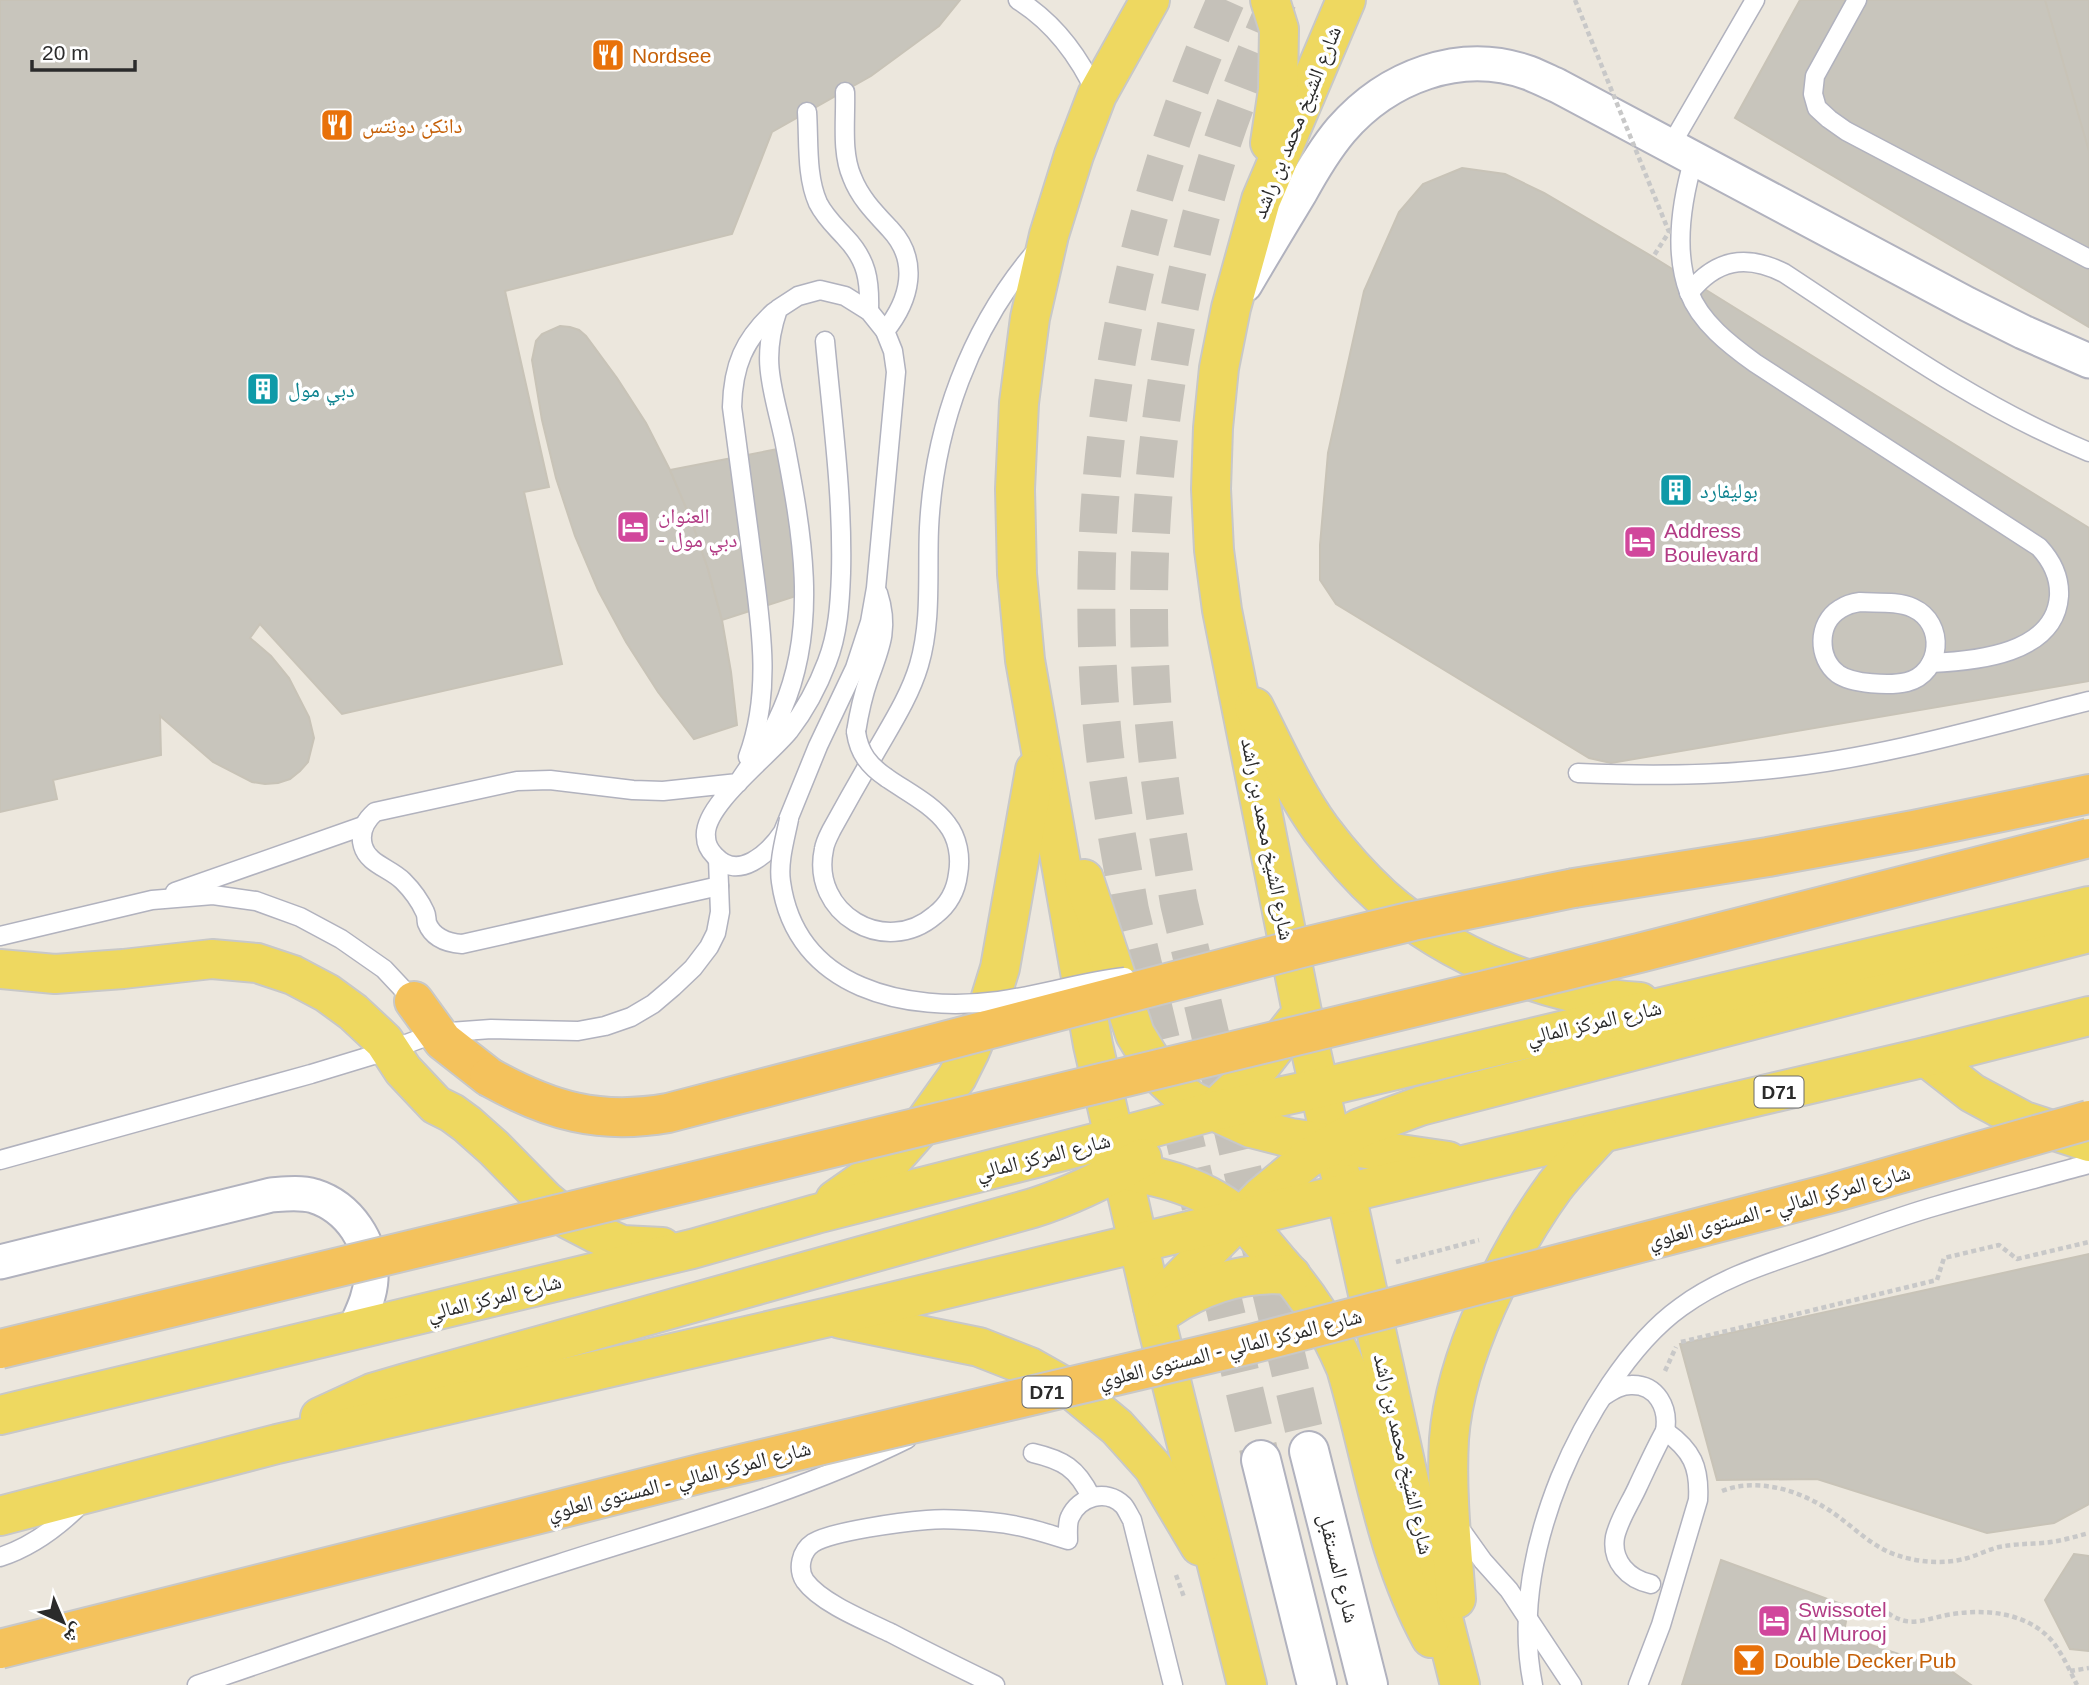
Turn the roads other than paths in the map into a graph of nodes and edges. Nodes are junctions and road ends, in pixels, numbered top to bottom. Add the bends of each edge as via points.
1 (1018, 0) edge
2 (1150, 0) edge
3 (1270, 0) edge
4 (1346, 0) edge
5 (1755, 0) edge
6 (1857, 0) edge
7 (845, 92) dead end
8 (1097, 95) junction
9 (807, 112) dead end
10 (1682, 152) junction
11 (1261, 200) junction
12 (1049, 235) junction
13 (2089, 260) edge
14 (1689, 293) junction
15 (1231, 308) junction
16 (778, 309) junction
17 (869, 311) junction
18 (884, 331) junction
19 (825, 341) dead end
20 (2089, 361) edge
21 (2089, 452) edge
22 (876, 588) junction
23 (1931, 663) junction
24 (1234, 670) junction
25 (2089, 701) edge
26 (1039, 744) junction
27 (1578, 773) dead end
28 (738, 783) junction
29 (2089, 794) edge
30 (789, 818) junction
31 (363, 826) junction
32 (2089, 838) edge
33 (718, 859) junction
34 (719, 886) junction
35 (152, 900) junction
36 (2089, 906) edge
37 (2089, 933) edge
38 (0, 936) edge
39 (0, 969) edge
40 (1191, 977) junction
41 (414, 1001) joint
42 (1301, 1002) junction
43 (1674, 1003) junction
44 (2089, 1016) edge
45 (436, 1033) junction
46 (1138, 1038) junction
47 (390, 1050) junction
48 (1926, 1057) junction
49 (1320, 1088) junction
50 (1451, 1098) junction
51 (1214, 1111) junction
52 (2089, 1120) edge
53 (1601, 1134) junction
54 (2089, 1142) edge
55 (1332, 1144) junction
56 (1118, 1154) junction
57 (0, 1160) edge
58 (1468, 1164) junction
59 (2089, 1164) edge
60 (986, 1170) junction
61 (1346, 1194) junction
62 (1033, 1208) junction
63 (816, 1214) junction
64 (1240, 1218) junction
65 (1138, 1243) junction
66 (692, 1249) junction
67 (0, 1262) edge
68 (1291, 1275) junction
69 (1154, 1314) junction
70 (829, 1317) junction
71 (354, 1331) junction
72 (0, 1349) edge
73 (1605, 1395) junction
74 (954, 1414) junction
75 (0, 1415) edge
76 (1665, 1431) junction
77 (277, 1444) junction
78 (1309, 1451) tunnel mouth
79 (1033, 1453) dead end
80 (1261, 1460) tunnel mouth
81 (91, 1493) junction
82 (1091, 1497) junction
83 (1450, 1511) junction
84 (0, 1516) edge
85 (0, 1557) edge
86 (1222, 1584) junction
87 (1651, 1584) dead end
88 (1528, 1621) junction
89 (0, 1649) edge
90 (197, 1685) edge
91 (995, 1685) edge
92 (1174, 1685) edge
93 (1247, 1685) edge
94 (1317, 1685) edge
95 (1368, 1685) edge
96 (1460, 1685) edge
97 (1533, 1685) edge
98 (1572, 1685) edge
99 (1638, 1685) edge

1 - 8 lane via 1071,49
2 - 8 main road
3 - 11 main road via 1279,29 1278,90
4 - 11 main road, شارع الشيخ محمد بن راشد
5 - 10 lane
6 - 13 lane via 1815,76 1813,94 1818,108 1846,131
7 - 18 lane via 847,164 852,179 907,259 908,291
8 - 12 main road
9 - 17 lane via 812,187 819,206 858,253 867,272
10 - 14 lane via 1688,180 1681,225
10 - 15 street via 1528,73 1496,65 1430,70 1395,84 1365,105 1340,131
10 - 20 street via 1967,304
11 - 15 main road, شارع الشيخ محمد بن راشد
12 - 22 lane, bridge via 1001,296 964,366 934,482 925,636 919,665 908,692 832,829 824,848 822,870 840,911 858,925 894,933 920,926 942,910 953,895 960,859 947,824 934,810 869,764 862,754 856,732 884,631
12 - 26 main road via 1030,318 1019,403 1015,489 1017,574
14 - 21 lane via 1715,269 1750,261 1768,265 1930,370 1994,407
14 - 23 lane via 1735,349 2039,547 2049,559 2058,580 2059,603 2044,631 2025,644 1990,656
15 - 24 main road, شارع الشيخ محمد بن راشد via 1219,368 1211,489 1214,550
16 - 17 lane via 820,290 845,296
16 - 28 lane via 768,364 800,532 805,575 802,637 783,709
16 - 28 lane via 748,341 733,382 732,407 762,634 763,675 755,739
17 - 18 lane
18 - 22 lane via 896,372
19 - 28 lane via 841,510 839,611 828,660 811,697 789,731
22 - 30 lane via 855,668
23 - 23 lane via 1936,651 1933,625 1925,615 1902,604 1848,604 1837,610 1824,629 1824,653 1836,672 1846,678 1904,682 1915,679
24 - 42 main road, شارع الشيخ محمد بن راشد
24 - 43 main road via 1320,826 1382,897 1418,925 1509,973 1562,990 1617,1001
25 - 27 lane via 1917,743 1783,768 1647,776
26 - 46 main road
26 - 56 main road via 1093,1045
26 - 63 main road via 1000,968 970,1051 922,1126 892,1160
28 - 31 lane via 663,791 517,781 375,812
28 - 33 lane via 707,824 709,850
29 - 40 highway, bridge via 1914,831 1518,898
30 - 33 lane via 775,844 754,861 743,866
30 - 40 lane, bridge via 780,880 793,926 823,965 866,989 901,999 965,1004 1128,976
31 - 34 lane via 367,855 402,880 421,904 432,930 450,943
31 - 35 lane
32 - 72 highway, bridge via 1639,953
33 - 34 lane
34 - 45 lane via 720,912 709,947 673,987 631,1017 578,1031
35 - 38 lane
35 - 41 lane via 213,895 256,901 300,917 384,969
36 - 43 main road, شارع المركز المالي
37 - 50 main road
39 - 47 main road via 55,974 212,959 257,963 327,993
40 - 45 highway, bridge via 645,1117 575,1114 531,1099 489,1077
41 - 45 highway
42 - 46 main road via 1226,1044 1181,1049
42 - 49 main road, شارع الشيخ محمد بن راشد
42 - 51 main road via 1269,1056
43 - 49 main road, شارع المركز المالي
44 - 48 main road, D71
45 - 47 lane
46 - 51 main road via 1160,1075 1185,1096
47 - 57 lane
47 - 66 main road via 436,1105 467,1124 568,1219 622,1245
48 - 53 main road, D71
48 - 54 main road via 1972,1093 2024,1121
49 - 51 main road, شارع المركز المالي
49 - 55 main road, شارع الشيخ محمد بن راشد
50 - 55 main road via 1389,1116
50 - 58 main road via 1424,1118 1423,1140 1430,1149
51 - 55 main road via 1251,1128
51 - 56 main road, شارع المركز المالي
52 - 74 highway, شارع المركز المالي - المستوى العلوي / D71, bridge via 1525,1274
53 - 58 main road, D71
53 - 83 main road via 1557,1185 1519,1241 1487,1305 1466,1363 1449,1436
55 - 58 main road
55 - 61 main road, شارع الشيخ محمد بن راشد
55 - 64 main road via 1283,1178
56 - 60 main road, شارع المركز المالي via 1038,1157
56 - 62 main road via 1056,1201
56 - 64 main road
56 - 65 main road
58 - 61 main road, D71
59 - 73 lane via 1933,1206 1716,1285 1680,1307 1648,1335
60 - 62 main road via 1038,1178 1043,1195
60 - 63 main road, شارع المركز المالي
61 - 64 main road, D71
61 - 96 main road, شارع الشيخ محمد بن راشد via 1416,1512
62 - 77 main road via 406,1382 339,1407
63 - 66 main road, شارع المركز المالي
64 - 65 main road, D71
64 - 68 main road
64 - 69 main road
65 - 69 main road
65 - 70 main road, D71
66 - 71 main road, شارع المركز المالي
67 - 71 street via 271,1195 314,1196 351,1220 370,1259 371,1280
68 - 69 main road via 1241,1276 1209,1286
68 - 96 main road via 1316,1308 1346,1368 1399,1568 1415,1609
69 - 86 main road
70 - 77 main road, D71
70 - 86 main road via 979,1347 1030,1367 1076,1393 1117,1427 1153,1468
71 - 75 main road, شارع المركز المالي
73 - 76 lane via 1631,1384 1654,1392 1665,1410
73 - 88 lane via 1552,1497 1533,1571
74 - 89 highway, شارع المركز المالي - المستوى العلوي / D71, bridge
74 - 90 lane, bridge via 865,1460 771,1497 521,1575
76 - 87 lane via 1615,1538 1623,1569
76 - 99 lane via 1689,1453 1696,1468 1698,1500
77 - 81 main road, D71
78 - 95 main road, شارع المستقبل
79 - 82 lane via 1069,1466 1083,1479
80 - 94 main road
81 - 84 main road, D71
81 - 85 lane via 41,1537
82 - 91 lane via 1077,1505 1068,1520 1068,1539 992,1522 929,1519 823,1539 805,1552 801,1572 806,1581 835,1605
82 - 92 lane via 1109,1497 1123,1505 1132,1520
83 - 88 lane
83 - 96 main road
86 - 93 main road
88 - 97 lane
88 - 98 lane

